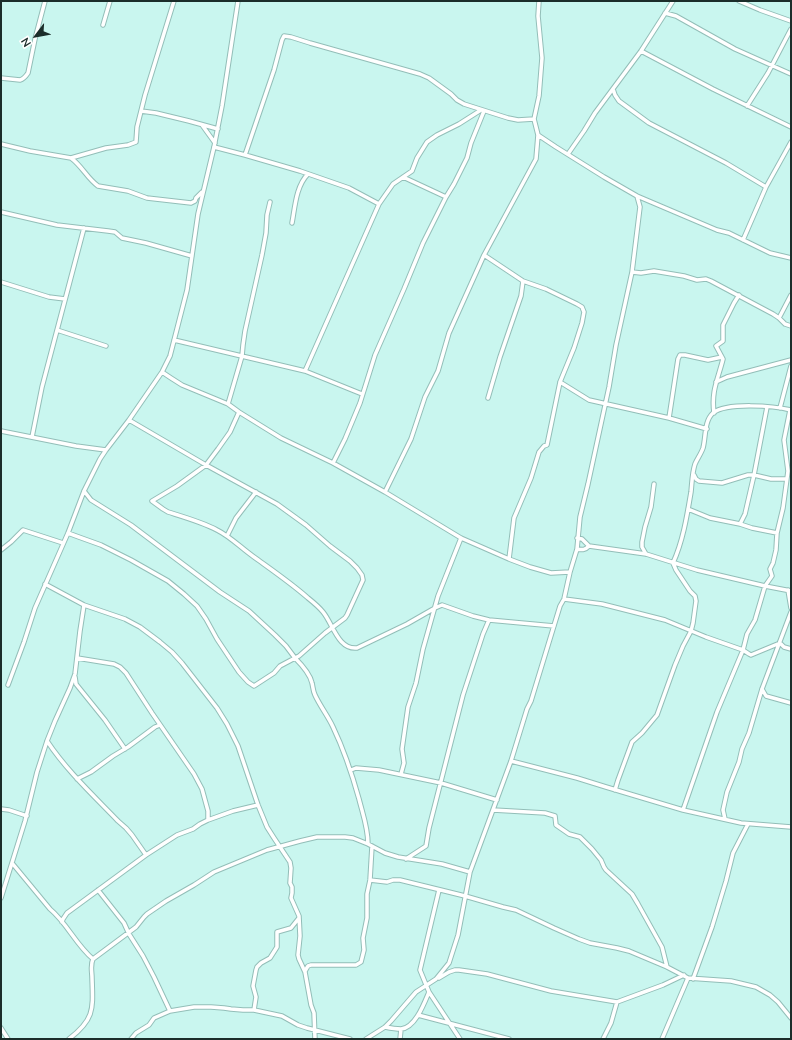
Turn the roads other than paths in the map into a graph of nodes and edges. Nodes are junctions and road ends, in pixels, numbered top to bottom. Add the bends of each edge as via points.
1 (45, 1) edge
2 (110, 1) edge
3 (174, 1) edge
4 (238, 1) edge
5 (539, 1) edge
6 (673, 1) edge
7 (739, 1) edge
8 (665, 14) junction
9 (791, 21) edge
10 (103, 25) dead end
11 (791, 30) edge
12 (641, 51) junction
13 (772, 65) junction
14 (791, 74) edge
15 (1, 78) edge
16 (613, 89) junction
17 (747, 106) junction
18 (482, 110) junction
19 (141, 111) junction
20 (534, 119) junction
21 (202, 125) junction
22 (791, 127) edge
23 (218, 129) junction
24 (538, 134) junction
25 (791, 142) edge
26 (215, 143) junction
27 (1, 144) edge
28 (214, 148) junction
29 (568, 154) junction
30 (245, 155) junction
31 (71, 158) junction
32 (308, 174) junction
33 (403, 177) junction
34 (766, 187) junction
35 (203, 191) junction
36 (446, 196) junction
37 (637, 196) junction
38 (270, 202) dead end
39 (379, 204) junction
40 (1, 212) edge
41 (292, 223) dead end
42 (84, 228) junction
43 (742, 240) junction
44 (484, 255) junction
45 (192, 256) junction
46 (791, 258) edge
47 (632, 272) junction
48 (523, 281) junction
49 (1, 282) edge
50 (739, 295) junction
51 (791, 295) edge
52 (65, 299) junction
53 (779, 318) junction
54 (791, 326) edge
55 (57, 330) junction
56 (174, 340) junction
57 (106, 346) dead end
58 (242, 356) junction
59 (722, 357) junction
60 (791, 360) edge
61 (791, 366) edge
62 (305, 371) junction
63 (162, 372) junction
64 (560, 382) junction
65 (716, 382) junction
66 (362, 394) junction
67 (488, 398) dead end
68 (228, 404) junction
69 (605, 404) junction
70 (767, 407) junction
71 (780, 408) junction
72 (790, 410) edge
73 (239, 412) junction
74 (714, 413) junction
75 (669, 418) junction
76 (129, 420) junction
77 (707, 429) junction
78 (1, 431) edge
79 (32, 437) junction
80 (106, 450) junction
81 (332, 463) junction
82 (206, 465) junction
83 (789, 472) edge
84 (693, 474) junction
85 (754, 475) junction
86 (786, 479) junction
87 (654, 484) dead end
88 (84, 491) junction
89 (256, 492) junction
90 (386, 492) junction
91 (688, 509) junction
92 (740, 524) junction
93 (68, 533) junction
94 (777, 533) junction
95 (227, 536) junction
96 (461, 538) junction
97 (578, 538) junction
98 (63, 543) junction
99 (589, 546) junction
100 (577, 549) junction
101 (1, 550) edge
102 (646, 554) junction
103 (509, 559) junction
104 (672, 562) junction
105 (570, 572) junction
106 (45, 584) junction
107 (765, 586) junction
108 (789, 590) edge
109 (564, 599) junction
110 (84, 605) junction
111 (435, 608) junction
112 (791, 608) edge
113 (791, 612) edge
114 (490, 620) junction
115 (554, 626) junction
116 (332, 628) junction
117 (690, 631) junction
118 (780, 643) junction
119 (791, 649) edge
120 (743, 650) junction
121 (77, 658) junction
122 (295, 658) junction
123 (75, 674) junction
124 (8, 686) dead end
125 (762, 689) junction
126 (791, 703) edge
127 (160, 725) junction
128 (47, 741) junction
129 (125, 749) junction
130 (511, 760) junction
131 (351, 770) junction
132 (401, 774) junction
133 (77, 779) junction
134 (441, 783) junction
135 (615, 790) junction
136 (497, 800) junction
137 (258, 805) junction
138 (1, 808) edge
139 (493, 810) junction
140 (683, 810) junction
141 (26, 816) junction
142 (725, 819) junction
143 (208, 820) junction
144 (748, 824) junction
145 (791, 826) edge
146 (368, 844) junction
147 (372, 846) junction
148 (280, 847) junction
149 (146, 855) junction
150 (406, 859) junction
151 (12, 863) junction
152 (470, 872) junction
153 (370, 880) junction
154 (98, 890) junction
155 (439, 890) junction
156 (466, 896) junction
157 (1, 898) edge
158 (299, 917) junction
159 (62, 922) junction
160 (129, 934) junction
161 (93, 959) junction
162 (667, 967) junction
163 (304, 970) junction
164 (684, 975) junction
165 (688, 978) junction
166 (693, 978) junction
167 (436, 979) junction
168 (426, 986) junction
169 (429, 992) junction
170 (617, 1002) junction
171 (254, 1010) junction
172 (170, 1011) junction
173 (418, 1015) junction
174 (791, 1018) edge
175 (449, 1023) junction
176 (385, 1027) junction
177 (1, 1028) edge
178 (400, 1029) junction
179 (315, 1030) junction
180 (8, 1039) edge
181 (69, 1039) edge
182 (131, 1039) edge
183 (315, 1039) edge
184 (350, 1039) edge
185 (366, 1039) edge
186 (400, 1039) edge
187 (460, 1039) edge
188 (509, 1039) edge
189 (603, 1039) edge
190 (662, 1039) edge

1 - 15 street via 26,76 22,80
2 - 10 street
3 - 19 street
4 - 23 street
5 - 20 street via 542,58
6 - 8 street
7 - 9 street
8 - 12 street
8 - 13 street via 676,16 735,49
11 - 13 street
12 - 16 street
12 - 17 street
13 - 14 street
13 - 17 street
16 - 29 street
16 - 34 street via 619,101 649,123
17 - 22 street
18 - 20 street via 518,120
18 - 30 street via 457,100 420,74 284,36
18 - 33 street via 427,142 412,171
18 - 36 street via 467,158
19 - 21 street
19 - 31 street via 136,142
20 - 24 street
21 - 23 street
21 - 26 street
23 - 26 street
24 - 29 street
24 - 44 street via 536,159
25 - 34 street
26 - 28 street
27 - 31 street
28 - 30 street
28 - 35 street
29 - 37 street
30 - 32 street
31 - 35 street via 98,186 128,191 147,198 191,203 195,202
32 - 39 street via 349,188
32 - 41 street via 299,187
33 - 36 street
33 - 39 street via 393,184
34 - 43 street
35 - 45 street
36 - 66 street via 375,355
37 - 43 street
37 - 47 street via 640,207
38 - 58 street
39 - 62 street
40 - 42 street
42 - 45 street via 115,232 122,238
42 - 52 street
43 - 46 street via 770,253
44 - 48 street
44 - 90 street via 449,333 438,371 425,397 411,439
45 - 56 street via 187,290
47 - 50 street via 654,271 697,280 706,279
47 - 69 street
48 - 64 street via 577,304 584,312 574,348
48 - 67 street via 522,296
49 - 52 street via 49,297
50 - 53 street
50 - 59 street via 723,325 723,341 716,346
51 - 53 street
52 - 55 street
53 - 54 street
55 - 57 street
55 - 79 street via 40,393
56 - 58 street
56 - 63 street
58 - 62 street
58 - 68 street
59 - 65 street
59 - 75 street via 708,360 680,355
60 - 65 street
61 - 71 street
62 - 66 street
63 - 68 street via 182,385
63 - 76 street
64 - 69 street via 589,400
64 - 103 street via 547,445 539,452 514,518
65 - 74 street via 713,392
66 - 81 street via 345,439
68 - 73 street
69 - 75 street
69 - 97 street via 580,517
70 - 71 street
70 - 74 street via 727,408
70 - 85 street
71 - 72 street
72 - 83 street via 784,440
73 - 81 street via 281,438
73 - 82 street via 230,432
74 - 77 street via 710,417
75 - 77 street
76 - 80 street
76 - 82 street
77 - 84 street via 703,450 694,465
78 - 79 street
79 - 80 street
80 - 88 street
81 - 90 street
82 - 89 street
82 - 95 street via 152,501 168,512
83 - 86 street
84 - 85 street via 699,481 722,483
84 - 91 street
85 - 86 street
85 - 92 street via 745,514
86 - 94 street
87 - 102 street via 642,542
88 - 93 street
88 - 122 street via 90,500 131,525 249,611
89 - 95 street via 236,518
89 - 116 street via 306,525 350,561 362,575 362,585 345,618
90 - 96 street
91 - 92 street via 710,518
91 - 104 street via 681,542
92 - 94 street
93 - 98 street
93 - 122 street via 115,551 168,581 184,594 206,618 239,672 251,685 254,686
94 - 107 street via 776,550 770,569 772,576
95 - 116 street via 294,585 324,613
96 - 103 street
96 - 111 street
97 - 99 street
97 - 100 street
98 - 101 street via 23,530
98 - 106 street
99 - 100 street via 584,550
99 - 102 street
100 - 105 street
102 - 104 street
103 - 105 street via 551,573
104 - 107 street
104 - 117 street via 695,596 695,611
105 - 109 street
106 - 110 street
106 - 124 street
107 - 108 street
107 - 120 street
108 - 112 street
109 - 115 street
109 - 117 street via 637,612
110 - 121 street
110 - 137 street via 126,619 140,627 182,663 227,724 238,746
111 - 114 street via 442,605
111 - 116 street via 357,648 348,647 340,641
111 - 132 street via 408,707
113 - 118 street
114 - 115 street
114 - 134 street via 463,695
115 - 130 street
116 - 122 street
117 - 120 street
117 - 135 street via 657,715 632,742
118 - 119 street
118 - 120 street via 751,654
118 - 125 street
120 - 140 street
121 - 123 street
121 - 127 street via 120,667
122 - 131 street via 312,681 315,694
123 - 128 street
123 - 129 street via 76,684
125 - 126 street via 766,696
125 - 142 street via 727,792 723,810
127 - 129 street via 155,726
127 - 143 street via 202,789
128 - 133 street
128 - 141 street
129 - 133 street
130 - 135 street
130 - 136 street
131 - 132 street via 366,768
131 - 146 street via 368,832
132 - 134 street
133 - 149 street via 126,828
134 - 136 street
134 - 150 street via 426,846
135 - 140 street
136 - 139 street
137 - 143 street
137 - 148 street via 267,827
138 - 141 street
139 - 152 street
139 - 162 street via 555,816 556,825 569,834 580,837 592,848 606,870 632,894 662,947
140 - 142 street
141 - 151 street
142 - 144 street
143 - 149 street
144 - 145 street
144 - 166 street via 734,854 712,927
146 - 147 street
146 - 148 street via 353,838 337,837 317,838
147 - 150 street
147 - 153 street
148 - 158 street via 290,862 291,898
148 - 160 street via 214,872 147,914
149 - 154 street
150 - 152 street via 442,864
151 - 157 street
151 - 159 street
152 - 156 street
153 - 155 street via 400,880
153 - 163 street via 361,962 356,965 309,966
154 - 159 street via 66,913
154 - 160 street via 124,923
155 - 156 street
155 - 168 street via 420,970
156 - 162 street via 516,910 579,939 629,951
156 - 167 street via 449,963
158 - 163 street via 298,955
158 - 171 street via 291,928 277,932 277,947 270,958 257,967 253,986 256,997
159 - 161 street
160 - 161 street
160 - 172 street via 143,956
161 - 181 street via 90,1018
162 - 164 street
163 - 179 street via 315,1016
164 - 165 street
164 - 170 street
165 - 166 street
165 - 190 street
166 - 174 street via 731,981 756,987 778,1002
167 - 168 street
167 - 170 street via 459,970 486,974 552,991
168 - 169 street
168 - 176 street via 416,992
169 - 173 street
169 - 175 street
170 - 189 street
171 - 172 street via 194,1007
171 - 179 street via 282,1016 298,1025
172 - 182 street via 154,1018
173 - 175 street
173 - 178 street via 413,1022
175 - 187 street
175 - 188 street
176 - 178 street
176 - 185 street
177 - 180 street
178 - 186 street
179 - 183 street
179 - 184 street

